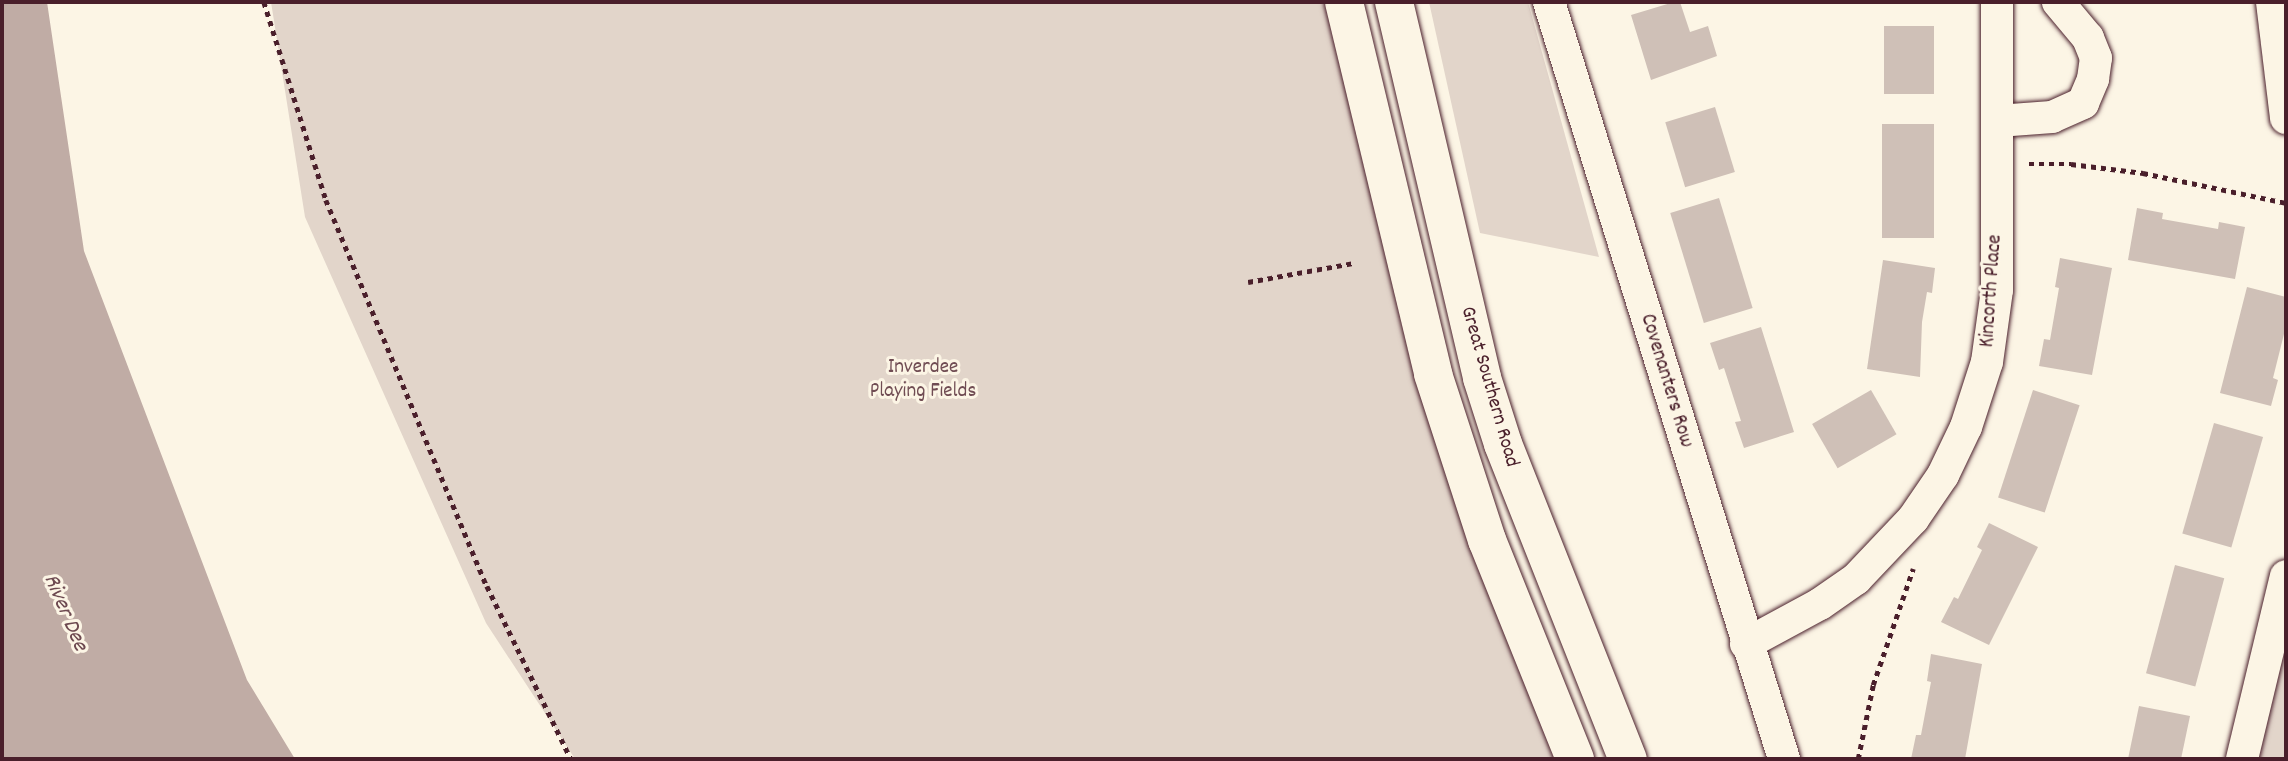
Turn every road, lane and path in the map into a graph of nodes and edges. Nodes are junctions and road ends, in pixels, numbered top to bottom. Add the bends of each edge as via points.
1 (264, 2) edge
2 (1344, 2) edge
3 (1394, 2) edge
4 (1549, 2) edge
5 (1997, 2) edge
6 (2058, 2) edge
7 (2273, 2) edge
8 (2286, 118) edge
9 (1998, 121) junction
10 (1997, 164) junction
11 (2286, 203) edge
12 (1354, 263) dead end
13 (1248, 282) dead end
14 (1897, 539) junction
15 (2286, 576) edge
16 (1746, 644) junction
17 (2272, 686) edge
18 (571, 759) edge
19 (1575, 759) edge
20 (1628, 759) edge
21 (1784, 759) edge
22 (1857, 759) edge
23 (2242, 759) edge

1 - 18 path via 326,200 487,586
2 - 19 main road via 1433,374 1487,540
3 - 20 main road, Great Southern Road via 1482,378 1518,484
4 - 16 street, Covenanters Row
5 - 9 street, Kincorth Place
6 - 9 street via 2088,38 2095,58 2083,103 2052,117
7 - 8 street
9 - 10 street, Kincorth Place
10 - 11 path via 2071,163
10 - 14 street, Kincorth Place via 1997,290 1987,362 1966,428 1943,475
12 - 13 path
14 - 16 street, Kincorth Place via 1856,579
14 - 22 path via 1916,561 1880,661
15 - 17 street
16 - 21 street, Covenanters Row
17 - 23 street

